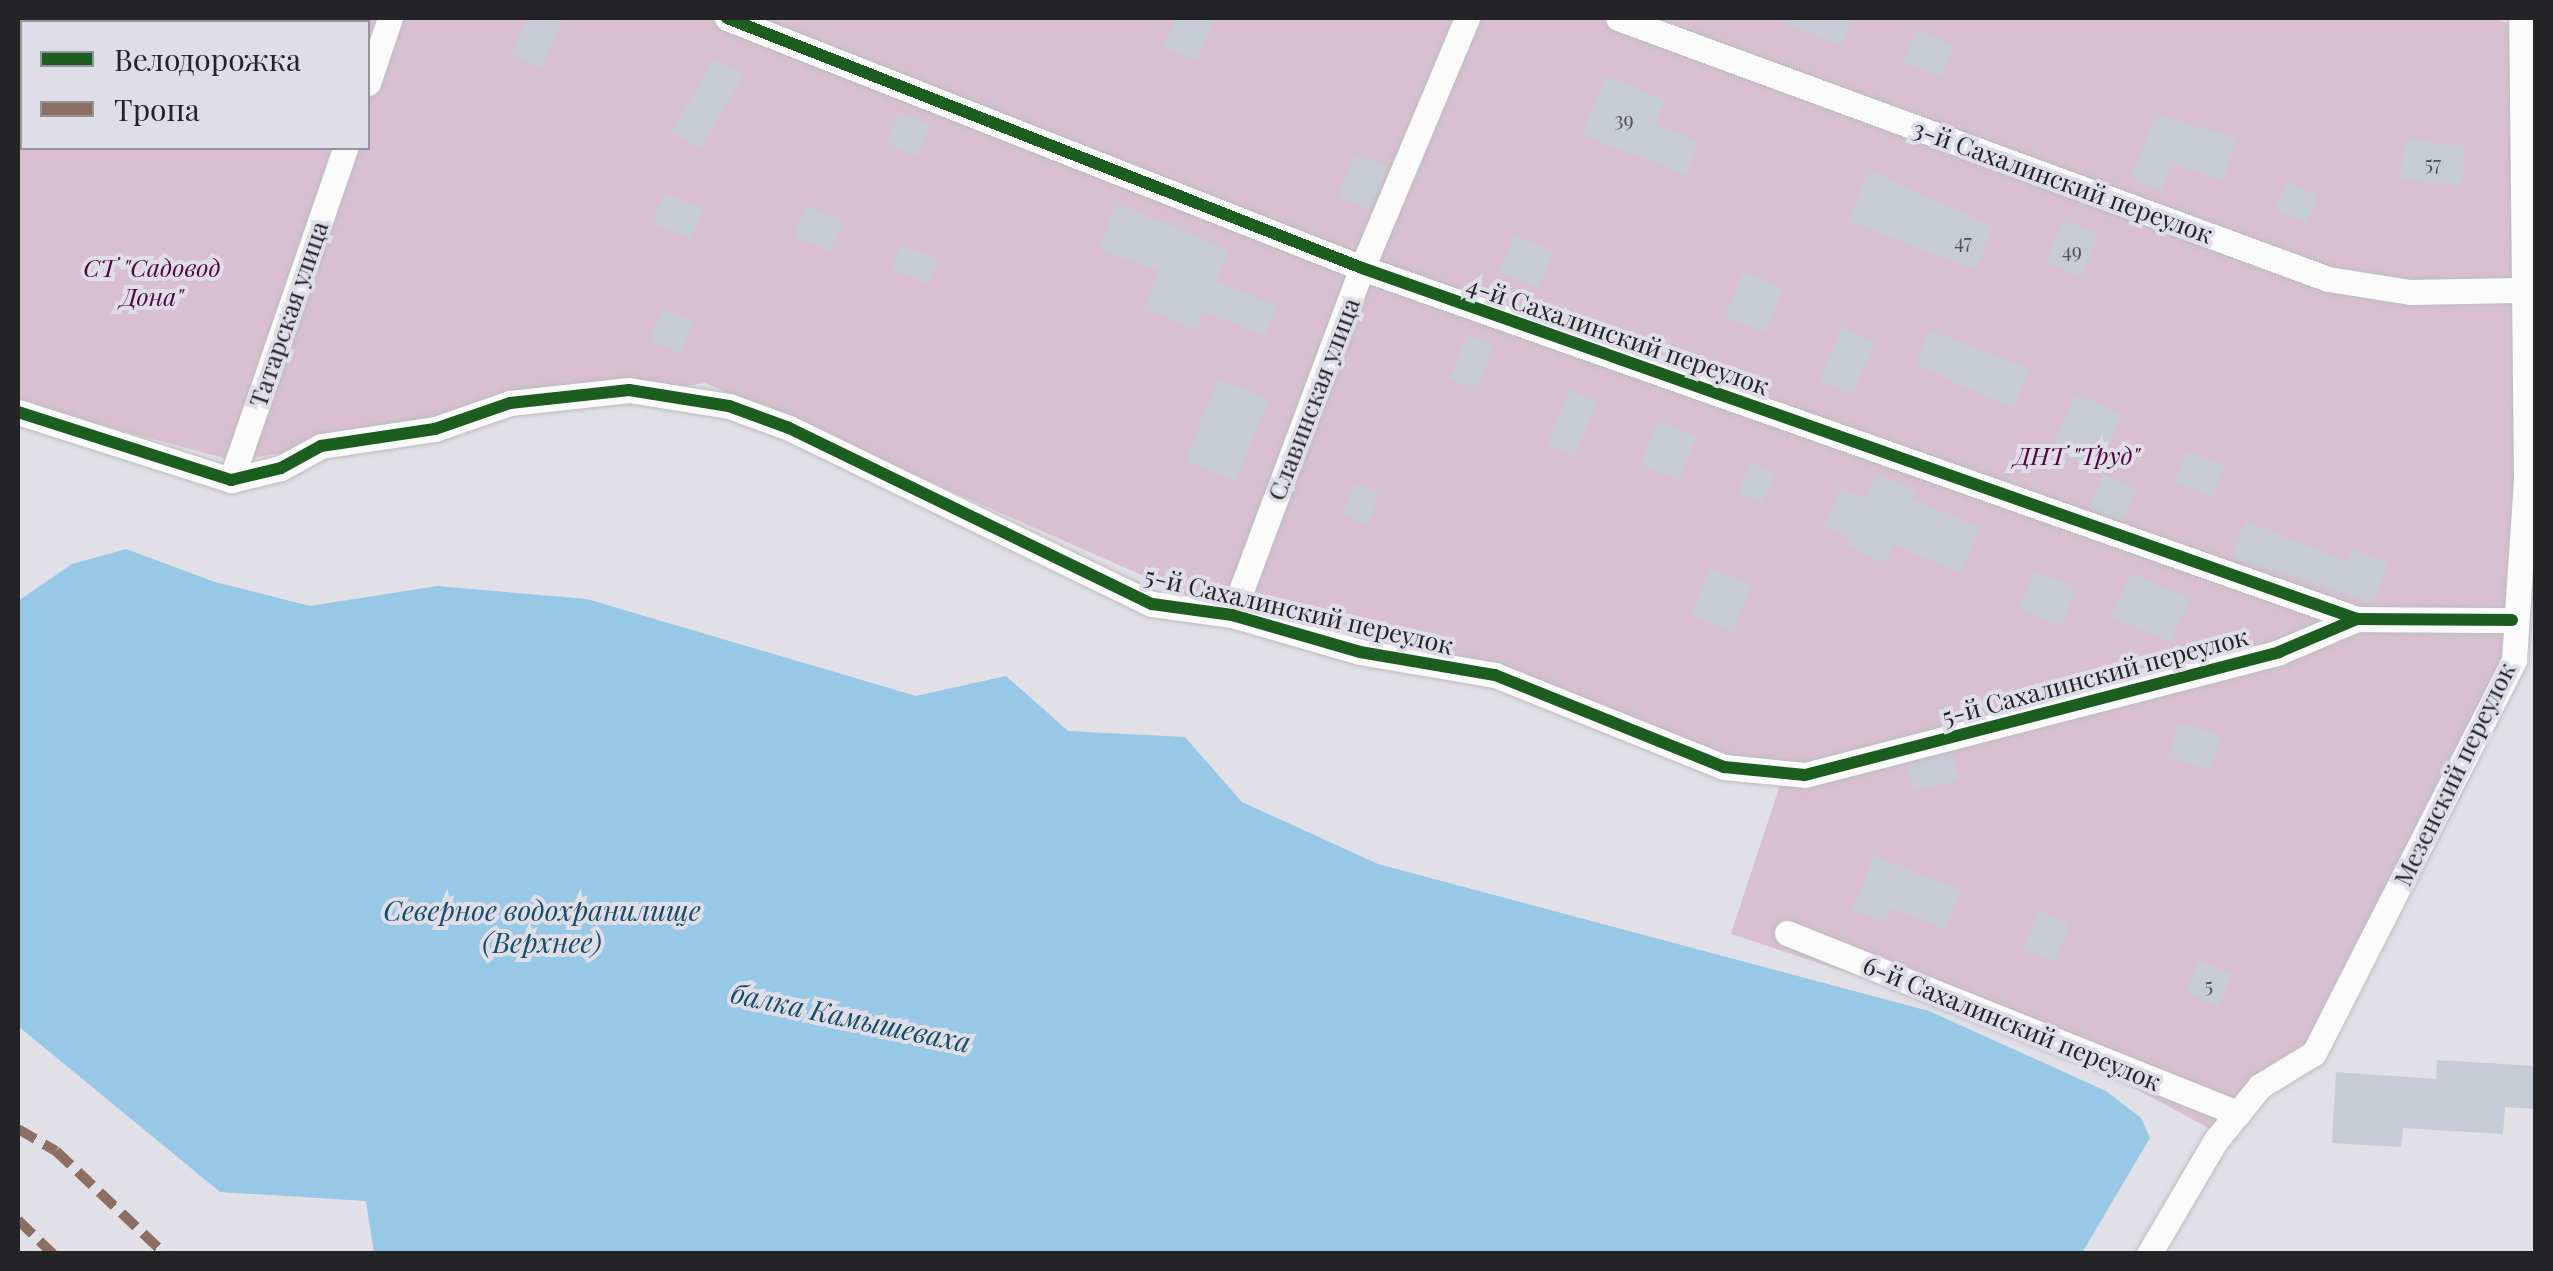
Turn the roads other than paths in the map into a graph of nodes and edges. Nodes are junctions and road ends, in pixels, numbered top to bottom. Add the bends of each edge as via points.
1 (390, 18) edge
2 (727, 18) edge
3 (1467, 18) edge
4 (1618, 18) edge
5 (2521, 18) edge
6 (370, 77) edge
7 (344, 150) edge
8 (1362, 268) junction
9 (2519, 290) junction
10 (18, 412) edge
11 (231, 480) junction
12 (1232, 614) junction
13 (2357, 619) junction
14 (2512, 620) junction
15 (1787, 934) dead end
16 (2238, 1114) junction
17 (2149, 1254) edge

1 - 6 street
2 - 8 street, 4-й Сахалинский переулок
3 - 8 street, Славинская улица
4 - 9 street, 3-й Сахалинский переулок via 2328,278 2410,292
5 - 9 street, Мезенский переулок
7 - 11 street, Татарская улица
8 - 12 street, Славинская улица
8 - 13 street, 4-й Сахалинский переулок
9 - 14 street, Мезенский переулок via 2526,476
10 - 11 street
11 - 12 street, 5-й Сахалинский переулок via 384,431 435,428 510,404 628,390 729,406 788,428 1152,604
12 - 13 street, 5-й Сахалинский переулок via 1360,652 1495,675 1724,767 1805,775 2280,652
13 - 14 street, 4-й Сахалинский переулок
14 - 16 street, Мезенский переулок via 2514,660 2314,1053 2260,1086
15 - 16 street, 6-й Сахалинский переулок
16 - 17 street, Мезенский переулок

